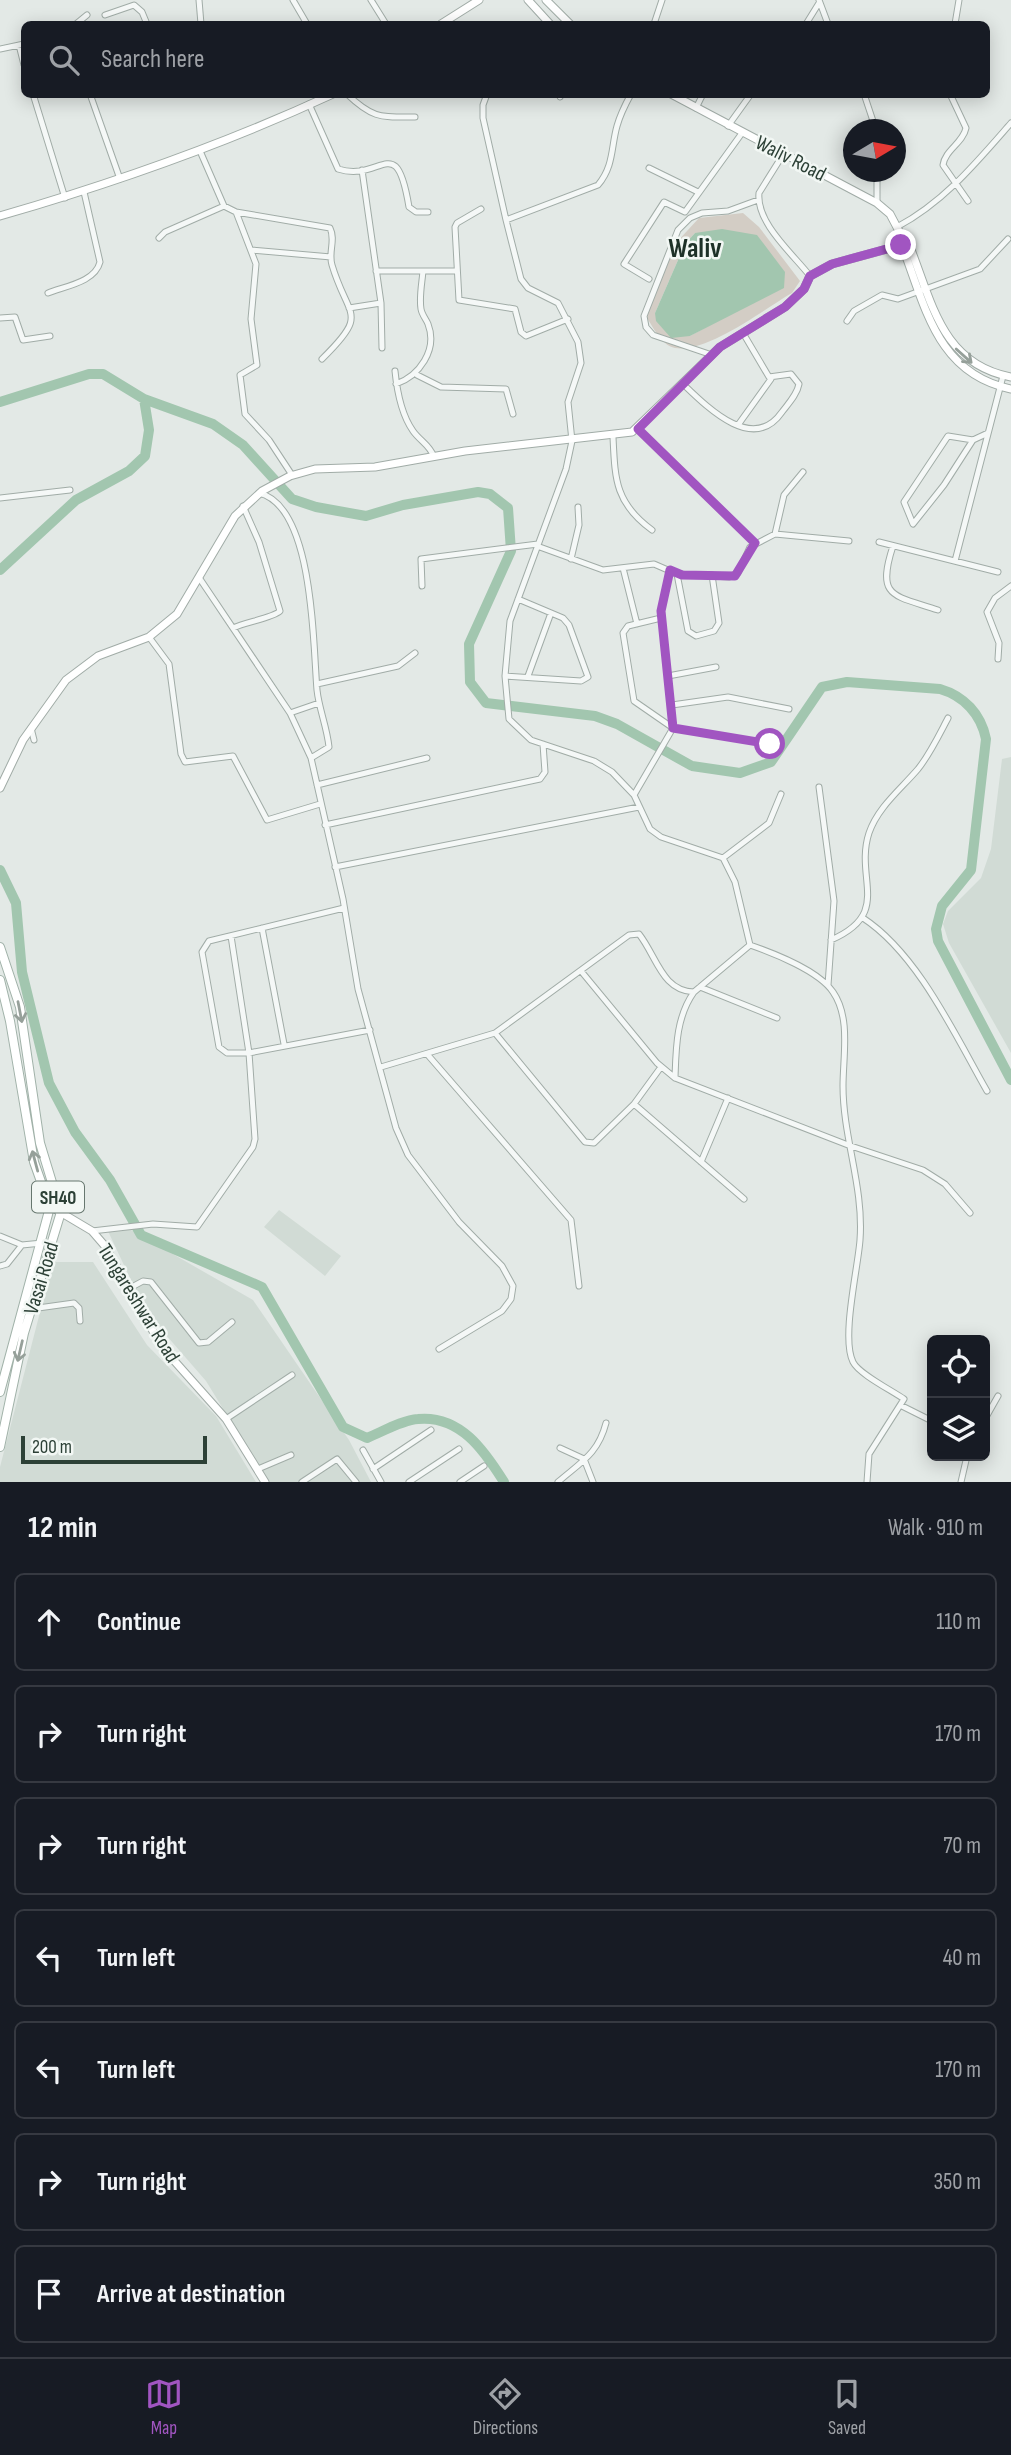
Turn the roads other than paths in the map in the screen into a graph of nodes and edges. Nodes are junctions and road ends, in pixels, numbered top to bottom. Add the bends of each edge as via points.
1 (199, 0) edge
2 (293, 0) edge
3 (371, 0) edge
4 (479, 0) edge
5 (528, 0) edge
6 (546, 0) edge
7 (662, 0) edge
8 (958, 0) edge
9 (819, 1) edge
10 (87, 15) dead end
11 (105, 15) dead end
12 (80, 21) edge
13 (146, 21) edge
14 (201, 21) edge
15 (305, 21) edge
16 (384, 21) edge
17 (446, 21) edge
18 (547, 21) edge
19 (567, 21) edge
20 (655, 21) edge
21 (808, 21) edge
22 (827, 21) edge
23 (955, 21) edge
24 (21, 45) edge
25 (0, 49) edge
26 (34, 98) edge
27 (91, 98) edge
28 (323, 98) edge
29 (351, 98) edge
30 (486, 98) edge
31 (629, 98) edge
32 (678, 98) edge
33 (701, 98) edge
34 (748, 98) edge
35 (865, 98) edge
36 (952, 98) edge
37 (309, 104) junction
38 (696, 108) junction
39 (415, 117) dead end
40 (872, 119) edge
41 (1011, 123) edge
42 (728, 127) junction
43 (742, 133) junction
44 (200, 151) junction
45 (785, 153) junction
46 (649, 168) dead end
47 (362, 170) junction
48 (120, 179) junction
49 (877, 182) edge
50 (958, 183) junction
51 (84, 192) junction
52 (698, 192) junction
53 (65, 198) junction
54 (758, 200) junction
55 (968, 201) dead end
56 (877, 203) junction
57 (224, 206) junction
58 (481, 209) dead end
59 (236, 212) junction
60 (428, 212) dead end
61 (0, 216) edge
62 (506, 220) junction
63 (898, 230) junction
64 (159, 238) dead end
65 (1008, 239) dead end
66 (905, 244) junction
67 (252, 250) junction
68 (331, 257) junction
69 (376, 271) junction
70 (423, 271) junction
71 (456, 271) junction
72 (810, 276) junction
73 (649, 279) dead end
74 (922, 289) junction
75 (48, 293) dead end
76 (381, 303) junction
77 (349, 308) junction
78 (0, 318) edge
79 (568, 319) junction
80 (848, 321) dead end
81 (743, 333) junction
82 (50, 336) dead end
83 (382, 348) dead end
84 (712, 355) junction
85 (322, 359) dead end
86 (394, 371) dead end
87 (417, 374) junction
88 (1007, 377) edge
89 (771, 379) junction
90 (682, 383) junction
91 (396, 384) junction
92 (1000, 387) junction
93 (1011, 389) edge
94 (513, 414) dead end
95 (738, 425) junction
96 (638, 429) junction
97 (988, 433) junction
98 (613, 437) junction
99 (572, 440) junction
100 (973, 440) junction
101 (434, 457) junction
102 (803, 472) dead end
103 (291, 476) junction
104 (70, 490) dead end
105 (261, 492) junction
106 (0, 498) edge
107 (243, 506) junction
108 (578, 507) dead end
109 (652, 530) dead end
110 (775, 534) junction
111 (849, 541) dead end
112 (879, 542) dead end
113 (755, 543) junction
114 (537, 545) junction
115 (892, 546) junction
116 (570, 559) junction
117 (955, 561) junction
118 (623, 568) junction
119 (670, 570) junction
120 (998, 572) dead end
121 (677, 574) junction
122 (712, 575) junction
123 (200, 579) junction
124 (422, 586) dead end
125 (1011, 586) edge
126 (518, 599) junction
127 (938, 610) dead end
128 (551, 613) junction
129 (661, 618) junction
130 (637, 624) junction
131 (233, 628) junction
132 (149, 637) junction
133 (415, 653) dead end
134 (998, 659) dead end
135 (716, 667) dead end
136 (505, 676) junction
137 (668, 676) junction
138 (528, 677) junction
139 (317, 684) junction
140 (319, 703) junction
141 (672, 705) junction
142 (789, 709) dead end
143 (290, 713) junction
144 (948, 718) dead end
145 (32, 728) junction
146 (673, 728) junction
147 (34, 740) dead end
148 (543, 744) junction
149 (770, 744) dead end
150 (311, 758) junction
151 (427, 758) dead end
152 (317, 785) junction
153 (820, 787) dead end
154 (0, 788) edge
155 (781, 794) dead end
156 (634, 795) junction
157 (320, 804) junction
158 (639, 807) junction
159 (325, 825) junction
160 (723, 858) junction
161 (335, 867) junction
162 (344, 908) junction
163 (863, 918) junction
164 (262, 928) junction
165 (231, 936) junction
166 (831, 940) junction
167 (750, 945) junction
168 (0, 947) edge
169 (581, 971) junction
170 (0, 980) edge
171 (828, 985) junction
172 (700, 987) junction
173 (694, 992) junction
174 (777, 1018) dead end
175 (10, 1021) junction
176 (0, 1026) edge
177 (370, 1030) junction
178 (495, 1033) junction
179 (284, 1044) junction
180 (249, 1054) junction
181 (427, 1054) junction
182 (661, 1067) junction
183 (381, 1068) junction
184 (675, 1078) junction
185 (987, 1091) dead end
186 (728, 1098) junction
187 (635, 1104) junction
188 (848, 1145) junction
189 (701, 1162) junction
190 (744, 1199) dead end
191 (50, 1206) junction
192 (61, 1212) junction
193 (970, 1213) dead end
194 (92, 1231) junction
195 (0, 1236) edge
196 (43, 1243) junction
197 (22, 1245) junction
198 (0, 1266) edge
199 (579, 1286) dead end
200 (130, 1288) junction
201 (31, 1308) junction
202 (80, 1321) dead end
203 (232, 1322) dead end
204 (439, 1349) dead end
205 (3, 1362) edge
206 (292, 1375) dead end
207 (0, 1392) edge
208 (998, 1396) dead end
209 (902, 1406) junction
210 (990, 1410) edge
211 (927, 1418) edge
212 (226, 1419) junction
213 (606, 1423) dead end
214 (431, 1430) dead end
215 (0, 1447) edge
216 (560, 1448) dead end
217 (363, 1450) dead end
218 (458, 1450) dead end
219 (291, 1455) dead end
220 (584, 1459) junction
221 (966, 1461) edge
222 (484, 1466) dead end
223 (258, 1469) junction
224 (373, 1469) junction
225 (265, 1482) edge
226 (302, 1482) edge
227 (356, 1482) edge
228 (381, 1482) edge
229 (409, 1482) edge
230 (460, 1482) edge
231 (558, 1482) edge
232 (593, 1482) edge
233 (867, 1482) edge
234 (961, 1482) edge

1 - 14 street
2 - 15 street
3 - 16 street
4 - 17 street
5 - 18 street
6 - 19 street
7 - 20 street
8 - 23 street
9 - 21 street
9 - 22 street
10 - 12 street
11 - 13 street via 134,5
24 - 25 street
26 - 53 street
27 - 48 street
28 - 37 street
29 - 39 street via 379,117
30 - 62 street via 483,118
31 - 62 street via 616,128 609,167 598,184
32 - 38 street, Waliv Road
33 - 38 street
34 - 42 street
35 - 40 street
36 - 50 street via 966,128 943,160
37 - 44 street
37 - 47 street via 338,169
38 - 42 street, Waliv Road
41 - 50 street
42 - 43 street, Waliv Road
43 - 45 street, Waliv Road
43 - 52 street
44 - 48 street
44 - 57 street
45 - 54 street
45 - 56 street, Waliv Road
46 - 52 street
47 - 60 street via 396,166 404,174 410,206 416,212
47 - 69 street
48 - 51 street
49 - 56 street
50 - 55 street
50 - 63 street
51 - 53 street
51 - 75 street via 98,269
52 - 73 street via 685,212 664,202 624,264
53 - 61 street
54 - 72 street via 767,223
54 - 84 street via 728,211 702,213 678,230 644,316 653,335
56 - 63 street, Waliv Road via 890,214
57 - 59 street
57 - 64 street
58 - 71 street via 457,223
59 - 67 street
59 - 68 street via 330,228
62 - 79 street via 521,279 528,288 553,299
63 - 66 street
65 - 74 street via 980,269
66 - 72 street via 832,264
66 - 74 street
67 - 68 street
67 - 103 street via 257,277 251,319 257,365 240,375 242,406
68 - 77 street
69 - 70 street
69 - 76 street
70 - 71 street
70 - 87 street via 421,312 428,322 429,337 423,367
71 - 79 street via 459,300 513,307 523,335
72 - 81 street via 785,307
74 - 80 street via 898,299 882,295 854,311
74 -> 88 street via 957,352 980,369
74 - 92 street via 947,353 981,380
76 - 77 street
76 - 83 street
77 - 85 street via 348,333
78 - 82 street via 15,317 23,340
79 - 99 street via 581,356 568,402
81 - 84 street
81 - 89 street
84 - 90 street
86 - 91 street
87 - 91 street
87 - 94 street via 441,387 506,389
88 - 92 street
89 - 95 street
89 - 95 street via 791,374 798,389 773,424 753,430
90 - 95 street via 720,416
90 - 96 street
91 - 101 street via 408,422
92 - 93 street
92 - 97 street
96 - 98 street
96 - 113 street
97 - 100 street
97 - 117 street
98 - 99 street
98 - 109 street via 615,471 624,504
99 - 101 street
99 - 114 street via 566,470
100 - 100 street via 948,436 904,502 913,524
101 - 103 street via 375,467 315,469
102 - 110 street via 784,495
103 - 105 street
104 - 106 street
105 - 107 street
105 - 139 street via 280,505 293,529 311,598
107 - 123 street
107 - 131 street via 260,542 280,611
108 - 116 street via 579,525
110 - 111 street
110 - 113 street
112 - 115 street
113 - 122 street via 735,576
114 - 116 street
114 - 124 street via 421,559
114 - 126 street
115 - 117 street
115 - 127 street via 886,584 898,597
116 - 118 street via 603,570
117 - 120 street
118 - 119 street via 654,564
118 - 130 street
119 - 121 street
119 - 129 street
121 - 122 street
121 - 122 street via 688,631 696,636 714,631 719,623
123 - 131 street
123 - 132 street via 177,614
125 - 134 street via 995,598 987,612 999,643
126 - 128 street
126 - 136 street via 510,621
128 - 138 street
128 - 138 street via 569,625 588,677 581,681
129 - 130 street
129 - 137 street
130 - 146 street via 623,633 631,696
131 - 143 street
132 - 145 street via 98,656 78,669
132 - 157 street via 169,664 185,762 233,756 267,820
133 - 139 street via 398,666
135 - 137 street
136 - 138 street
136 - 148 street via 506,712 515,728
137 - 141 street
139 - 140 street
140 - 143 street
140 - 150 street via 329,747
141 - 142 street via 728,697
141 - 146 street
143 - 150 street
144 - 163 street via 929,753 890,798 868,836 868,899
145 - 147 street
145 - 154 street
146 - 149 street
146 - 156 street
148 - 156 street via 594,761
148 - 159 street via 545,772 540,779
150 - 152 street
151 - 152 street
152 - 157 street
153 - 166 street via 833,882
155 - 160 street via 769,823
156 - 158 street
157 - 159 street
158 - 160 street via 650,829 661,837
158 - 161 street
159 - 161 street
160 - 167 street via 735,882
161 - 162 street
162 - 164 street
162 - 177 street
163 - 166 street via 855,928
163 - 185 street via 880,929 906,958
164 - 165 street
164 - 179 street
165 - 180 street
165 - 180 street via 209,941 202,952 219,1046 227,1053
166 - 171 street
167 - 171 street
167 - 172 street
168 -> 192 main road, SH40 via 20,1007 40,1143
169 - 173 street via 634,933 671,986
169 - 178 street
169 - 182 street
170 - 175 main road, SH40
171 - 188 street via 839,1003 844,1025
172 - 173 street
172 - 174 street
173 - 184 street via 684,1006
175 - 176 street
191 -> 175 main road, SH40 via 34,1162
177 - 179 street
177 - 183 street
178 - 181 street
178 - 187 street via 585,1142 594,1143
179 - 180 street
180 - 194 street via 256,1131 253,1147 197,1227 122,1225
181 - 183 street
181 - 199 street via 572,1220
182 - 184 street
182 - 187 street
183 - 204 street via 408,1155 459,1222 502,1266 513,1286 502,1311
184 - 186 street
186 - 188 street
186 - 189 street
187 - 189 street
188 - 193 street via 923,1170 945,1184
188 - 209 street via 860,1200 850,1353 861,1372 904,1399
189 - 190 street
191 - 192 street, Tungareshwar Road
191 - 196 main road, Vasai Road / SH40
192 - 194 street, Tungareshwar Road
192 - 201 main road, Vasai Road / SH40
194 - 200 street, Tungareshwar Road
195 - 197 street
196 - 197 street
196 - 205 main road, Vasai Road / SH40
197 - 198 street
200 - 203 street via 151,1282 199,1342 208,1342
200 - 212 street, Tungareshwar Road via 162,1348
201 - 202 street via 74,1303
201 -> 215 main road, Vasai Road / SH40
205 - 207 main road, Vasai Road / SH40
206 - 212 street
208 - 210 street
209 - 211 street
209 - 233 street via 869,1454
212 - 223 street, Tungareshwar Road
213 - 220 street via 601,1444
214 - 224 street
216 - 220 street
217 - 224 street
218 - 229 street
219 - 223 street
220 - 231 street
220 - 232 street
221 - 234 street
222 - 230 street
223 - 225 street, Tungareshwar Road
224 - 228 street
226 - 227 street via 337,1459

